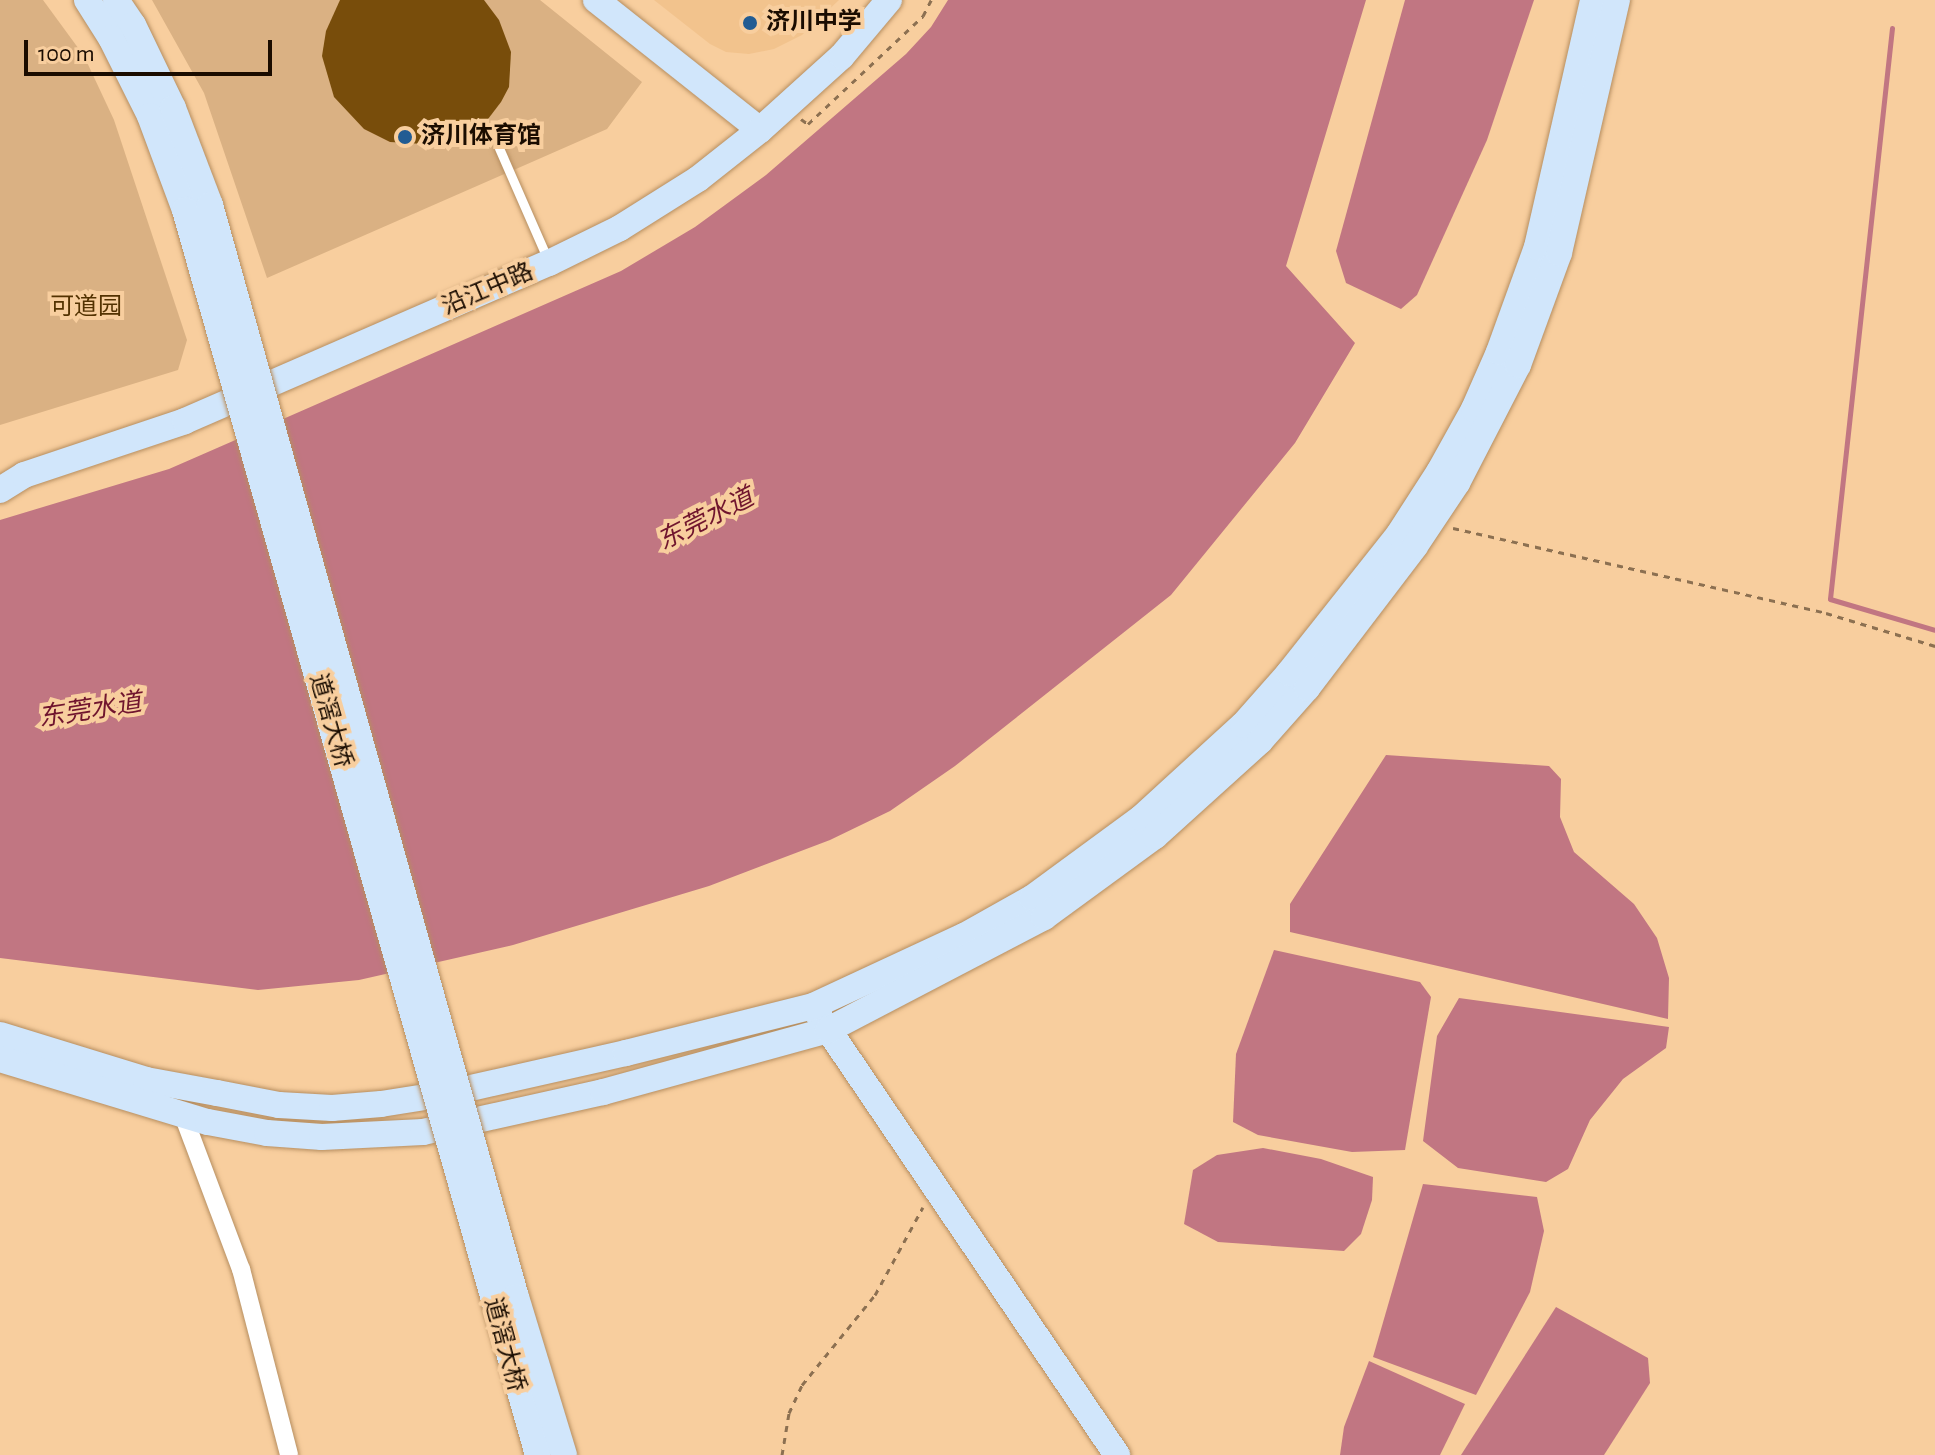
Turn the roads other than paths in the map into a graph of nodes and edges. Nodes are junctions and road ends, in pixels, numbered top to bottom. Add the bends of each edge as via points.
1 (87, 0) edge
2 (116, 0) edge
3 (596, 0) edge
4 (889, 0) edge
5 (1593, 0) edge
6 (1617, 0) edge
7 (760, 130) junction
8 (499, 148) dead end
9 (549, 263) junction
10 (12, 475) edge
11 (0, 490) edge
12 (813, 1006) junction
13 (828, 1030) junction
14 (0, 1035) edge
15 (0, 1059) edge
16 (183, 1115) junction
17 (289, 1455) edge
18 (538, 1455) edge
19 (564, 1455) edge
20 (1117, 1455) edge

1 - 18 street, 道滘大桥, bridge via 150,116 185,210
2 - 19 street, 道滘大桥, bridge via 173,108 210,205
3 - 7 street
4 - 7 street, 沿江中路 via 842,56
5 - 12 street via 1537,247 1517,304 1474,409 1399,534 1243,725 1141,818 1032,898 964,936
6 - 13 street via 1559,253 1518,365 1430,523 1307,688 1209,791 1044,917
7 - 9 street, 沿江中路 via 655,207
8 - 9 lane
9 - 10 street, 沿江中路 via 185,421
10 - 11 street, 沿江中路
12 - 13 street
12 - 14 street via 444,1094 332,1108 279,1105 146,1080
13 - 16 street via 603,1092 423,1132 322,1137 267,1133
13 - 20 street
15 - 16 street
16 - 17 street via 241,1269

